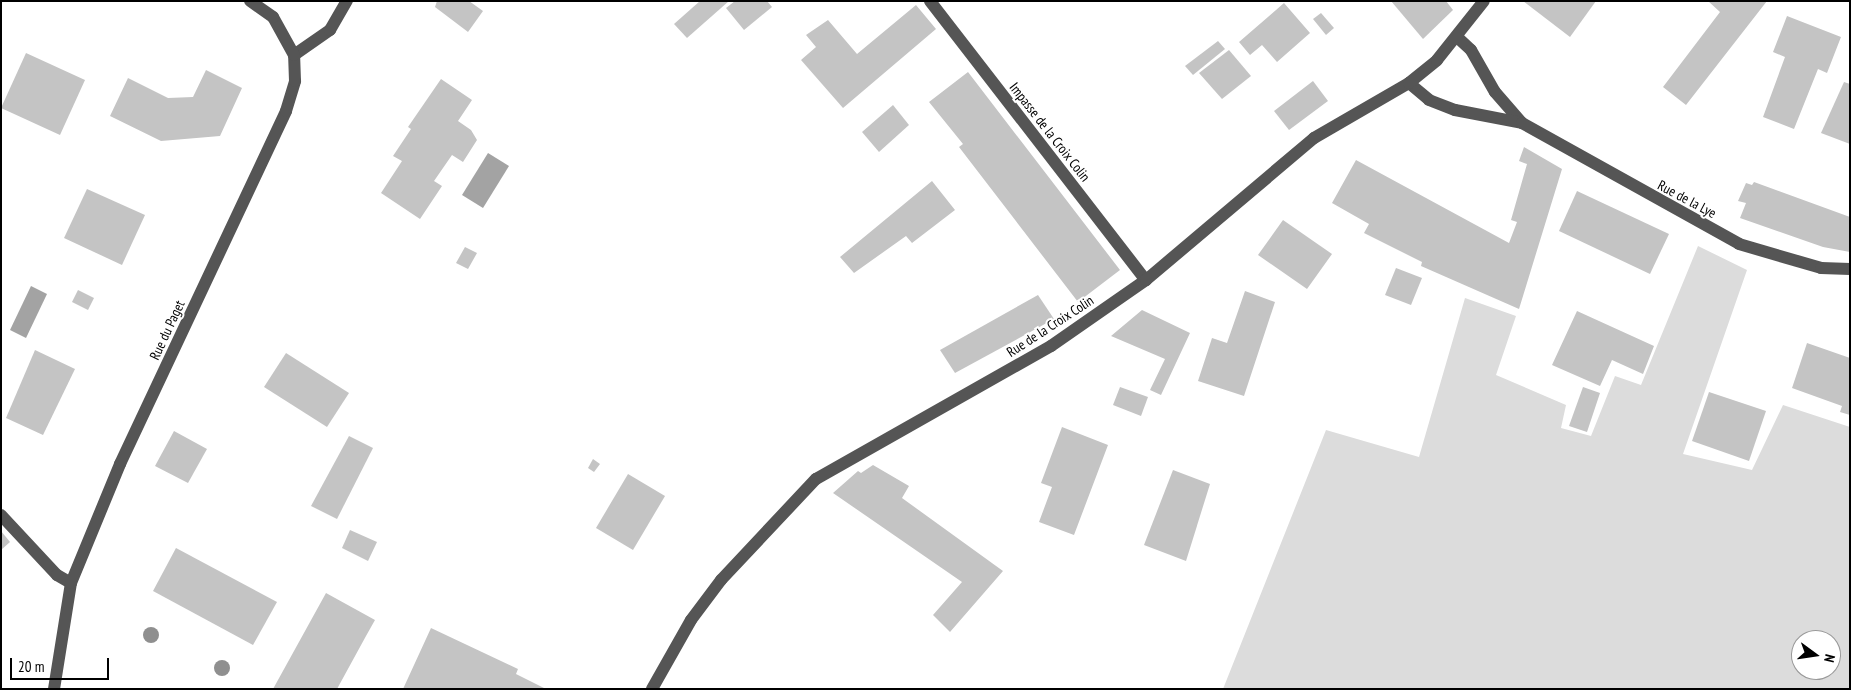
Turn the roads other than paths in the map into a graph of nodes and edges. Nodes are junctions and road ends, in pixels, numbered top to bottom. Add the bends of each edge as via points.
1 (250, 1) edge
2 (347, 1) edge
3 (930, 1) edge
4 (1484, 1) edge
5 (1457, 37) junction
6 (294, 55) junction
7 (1409, 82) junction
8 (1522, 123) junction
9 (1850, 269) edge
10 (1146, 280) junction
11 (1, 515) edge
12 (71, 583) junction
13 (54, 689) edge
14 (652, 689) edge

1 - 6 street, Rue du Paget via 273,17
2 - 6 street via 330,30
3 - 10 street, Impasse de la Croix Colin
4 - 5 street, Rue de la Croix Colin
5 - 7 street, Rue de la Croix Colin
5 - 8 street, Rue de la Lye via 1471,50 1495,92
6 - 12 street, Rue du Paget via 295,81 286,111 120,464
7 - 8 street, Rue de la Lye via 1429,100 1455,110
7 - 10 street, Rue de la Croix Colin via 1314,138
8 - 9 street, Rue de la Lye via 1740,244 1821,268
10 - 14 street, Rue de la Croix Colin via 1051,346 816,479 721,580 691,620
11 - 12 street via 57,575
12 - 13 street, Rue du Paget

